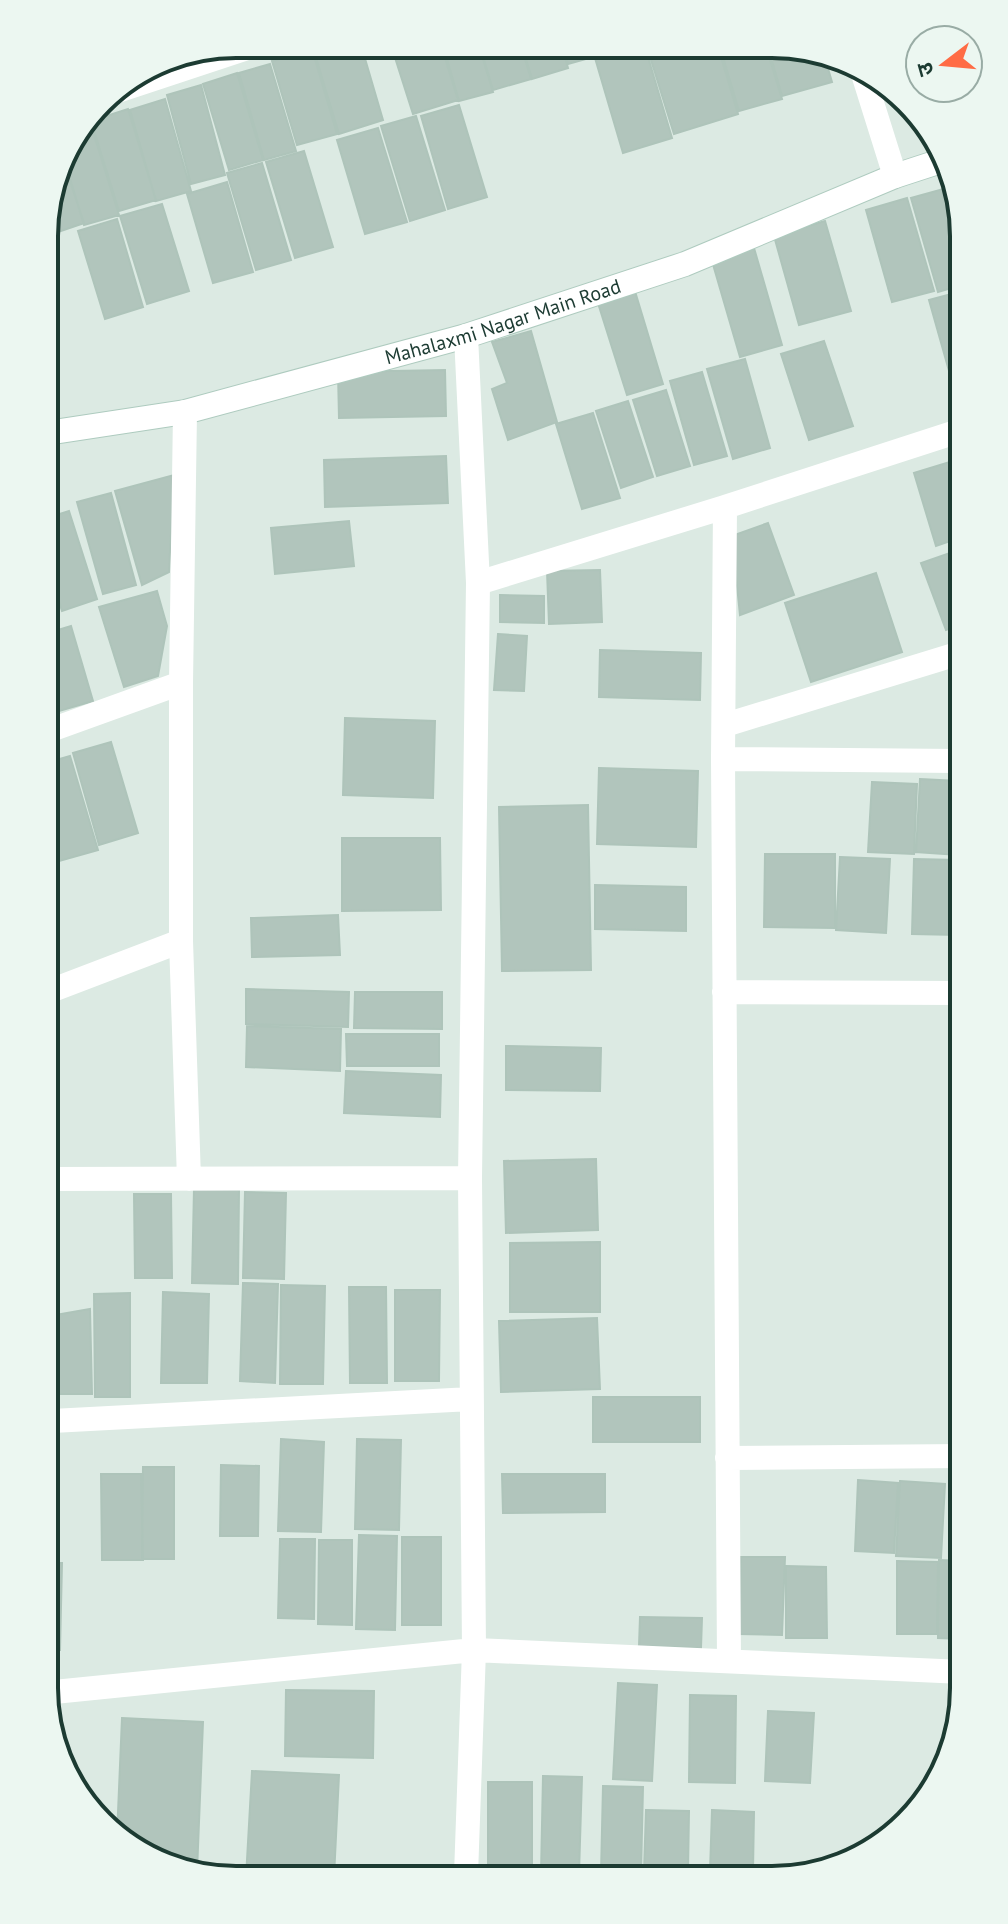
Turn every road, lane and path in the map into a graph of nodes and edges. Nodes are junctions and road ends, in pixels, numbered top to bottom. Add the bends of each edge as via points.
1 (867, 85) edge
2 (934, 163) edge
3 (895, 176) junction
4 (466, 336) junction
5 (185, 412) junction
6 (58, 427) edge
7 (950, 434) edge
8 (725, 507) junction
9 (478, 583) junction
10 (950, 656) edge
11 (181, 683) junction
12 (725, 725) junction
13 (58, 727) edge
14 (723, 759) junction
15 (950, 761) edge
16 (181, 941) junction
17 (58, 988) edge
18 (724, 992) junction
19 (950, 993) edge
20 (470, 1178) junction
21 (58, 1179) edge
22 (189, 1179) junction
23 (471, 1399) junction
24 (58, 1421) edge
25 (950, 1456) edge
26 (727, 1458) junction
27 (474, 1650) junction
28 (729, 1661) junction
29 (950, 1671) edge
30 (58, 1692) edge
31 (466, 1866) edge

1 - 3 street
2 - 3 street, Mahalaxmi Nagar Main Road
3 - 4 street, Mahalaxmi Nagar Main Road via 685,264
4 - 5 street, Mahalaxmi Nagar Main Road
4 - 9 street
5 - 6 street, Mahalaxmi Nagar Main Road
5 - 11 street
7 - 8 street
8 - 9 street
8 - 12 street
9 - 20 street
10 - 12 street
11 - 13 street
11 - 16 street
12 - 14 street
14 - 15 street
14 - 18 street
16 - 17 street
16 - 22 street
18 - 19 street
18 - 26 street
20 - 22 street
20 - 23 street
21 - 22 street
23 - 24 street
23 - 27 street
25 - 26 street
26 - 28 street
27 - 28 street
27 - 30 street
27 - 31 street
28 - 29 street

